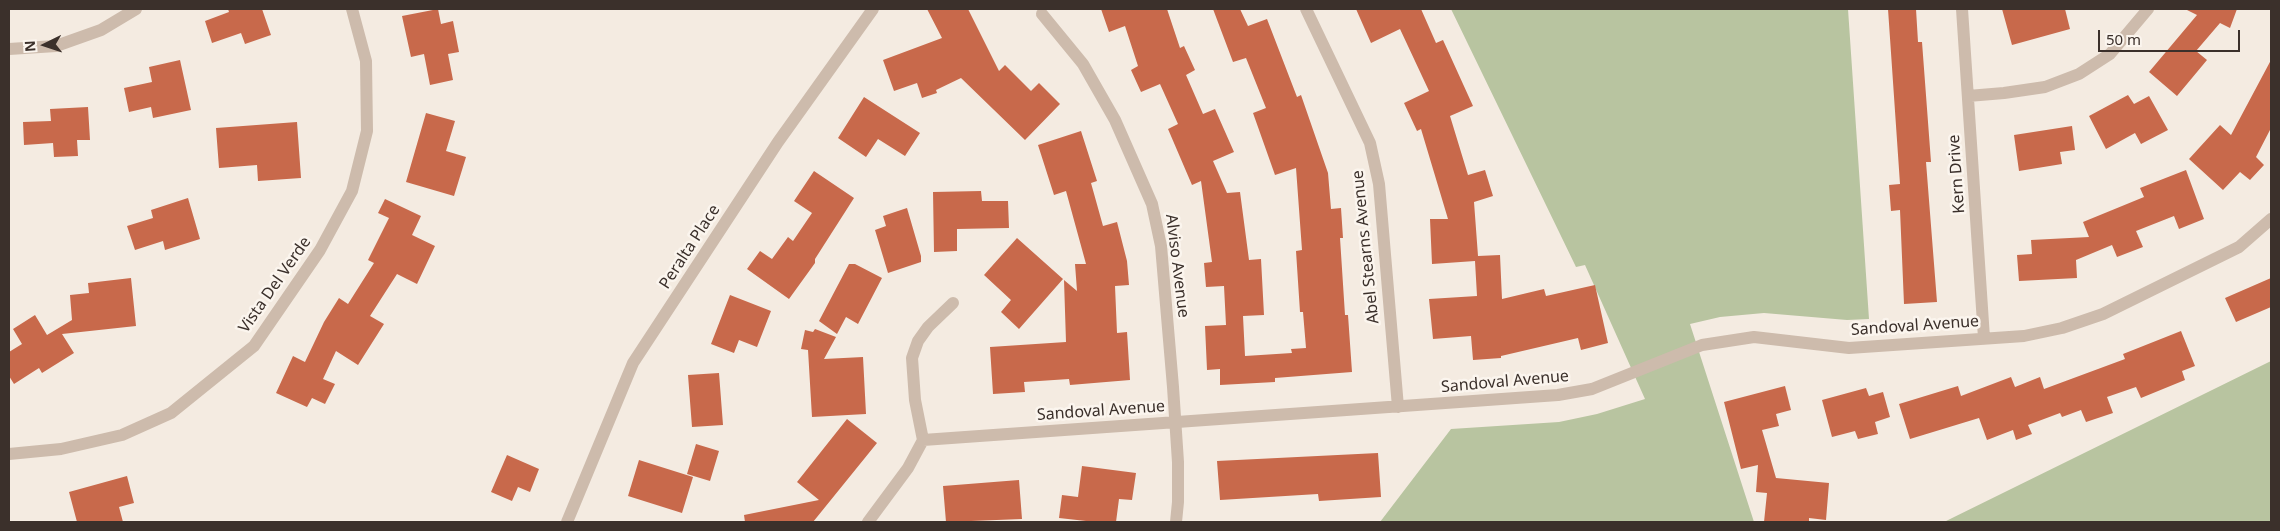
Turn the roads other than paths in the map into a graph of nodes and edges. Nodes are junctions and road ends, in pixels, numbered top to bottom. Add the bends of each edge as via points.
1 (136, 9) edge
2 (352, 9) edge
3 (873, 9) edge
4 (1306, 9) edge
5 (1962, 9) edge
6 (2148, 9) edge
7 (1042, 14) dead end
8 (9, 49) edge
9 (1968, 96) junction
10 (2271, 219) edge
11 (953, 303) dead end
12 (1984, 338) junction
13 (1398, 407) junction
14 (1175, 422) junction
15 (923, 440) junction
16 (9, 454) edge
17 (568, 522) edge
18 (868, 522) edge
19 (1176, 522) edge

1 - 8 street via 102,30 56,46
2 - 16 street, Vista Del Verde via 366,61 367,131 352,191 320,250 254,346 170,413 122,435 61,449
3 - 17 street, Peralta Place via 778,142 634,363
4 - 13 street, Abel Stearns Avenue via 1370,143 1379,184
5 - 9 street, Kern Drive
6 - 9 street via 2110,54 2079,74 2045,87
7 - 14 street, Alviso Avenue via 1083,64 1115,120 1152,204 1161,246
9 - 12 street, Kern Drive
10 - 12 street, Sandoval Avenue via 2239,247 2103,314 2024,336
11 - 15 street via 928,327 912,358 915,400
12 - 13 street, Sandoval Avenue via 1849,348 1754,337 1702,345 1592,389 1558,396
13 - 14 street, Sandoval Avenue
14 - 15 street, Sandoval Avenue
14 - 19 street, Alviso Avenue
15 - 18 street via 908,468

